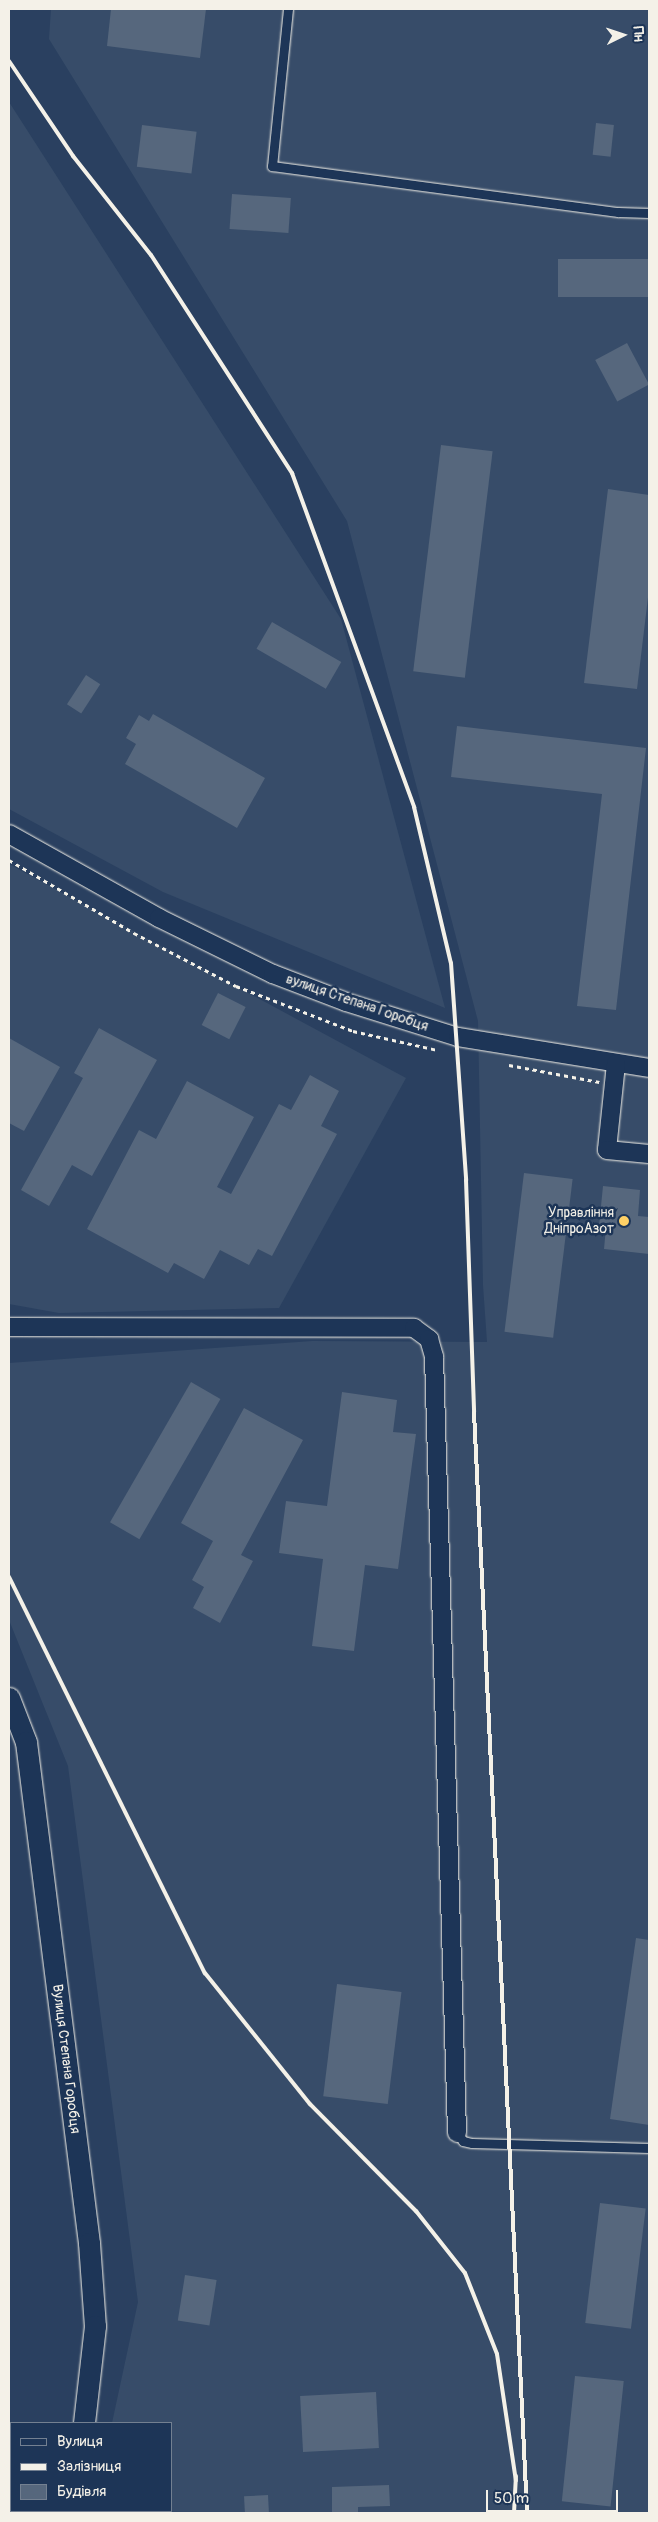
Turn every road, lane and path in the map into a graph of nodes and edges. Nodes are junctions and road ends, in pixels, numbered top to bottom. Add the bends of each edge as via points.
1 (288, 9) edge
2 (649, 213) edge
3 (9, 834) edge
4 (616, 1064) junction
5 (649, 1068) edge
6 (649, 1154) edge
7 (9, 1327) edge
8 (9, 1698) edge
9 (457, 2133) joint
10 (649, 2148) edge
11 (84, 2422) edge

1 - 2 lane via 272,166 469,194
3 - 4 street, вулиця Степана Горобця via 159,918 272,974 346,1002 458,1037
4 - 5 street, вулиця Степана Горобця
4 - 6 street via 607,1150
7 - 9 street via 414,1328 428,1339 434,1357
8 - 11 street, Вулиця Степана Горобця via 26,1742 89,2244 95,2326
9 - 10 lane via 463,2141 472,2143

